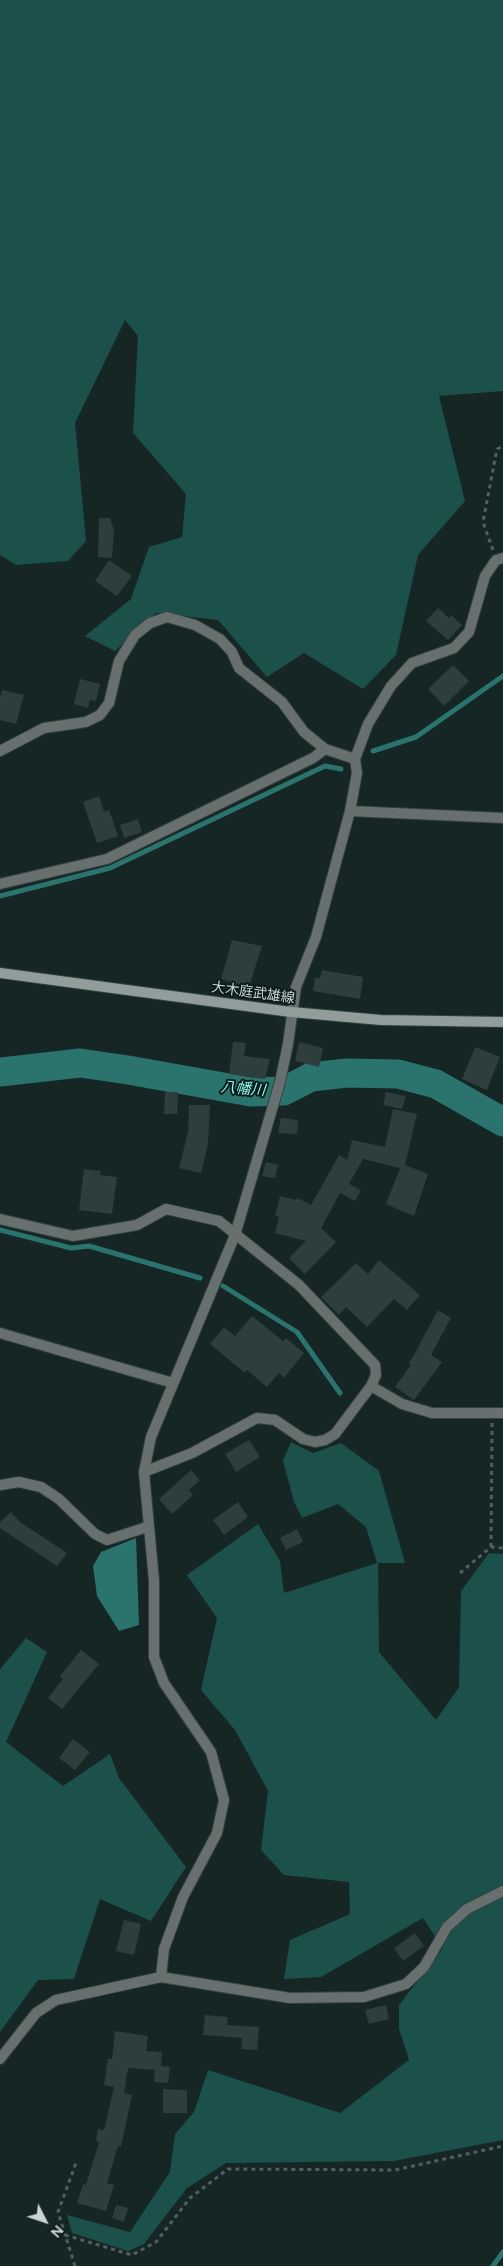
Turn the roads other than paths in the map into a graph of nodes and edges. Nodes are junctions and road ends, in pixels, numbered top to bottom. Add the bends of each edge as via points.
1 (499, 559) edge
2 (325, 749) junction
3 (0, 751) edge
4 (356, 759) junction
5 (350, 811) junction
6 (503, 818) edge
7 (0, 884) edge
8 (0, 973) edge
9 (291, 1012) junction
10 (503, 1022) edge
11 (0, 1219) edge
12 (235, 1235) junction
13 (0, 1333) edge
14 (173, 1383) junction
15 (371, 1386) junction
16 (498, 1413) edge
17 (144, 1472) junction
18 (0, 1485) edge
19 (148, 1527) junction
20 (503, 1892) edge
21 (161, 1977) junction
22 (0, 2059) edge

1 - 4 street via 485,576 469,632 454,648 412,664 391,686 368,724
2 - 3 street via 304,732 282,702 239,668 232,652 220,639 196,625 166,617 150,623 135,635 119,661 109,703 100,715 86,722 44,728
2 - 4 street
2 - 7 street via 313,758 107,860
4 - 5 street via 357,773
5 - 6 street
5 - 9 street via 316,938 296,987
8 - 9 main road, 大木庭武雄線
9 - 10 main road, 大木庭武雄線 via 381,1020
9 - 12 street via 280,1082
11 - 12 street via 73,1236 137,1225 166,1208 219,1220
12 - 14 street
12 - 15 street via 299,1285 375,1365 376,1375
13 - 14 street
14 - 17 street via 150,1437
15 - 16 street via 402,1404 432,1413
15 - 17 street via 335,1434 325,1440 303,1439 275,1420 257,1418 192,1453
17 - 19 street
18 - 19 street via 19,1482 41,1487 59,1499 95,1534 107,1540
19 - 21 street via 154,1580 154,1657 164,1682 211,1752 224,1800 217,1833 183,1897 164,1949
20 - 21 street via 467,1909 453,1921 424,1967 406,1984 364,1997 290,1998
21 - 22 street via 56,2000 36,2013

